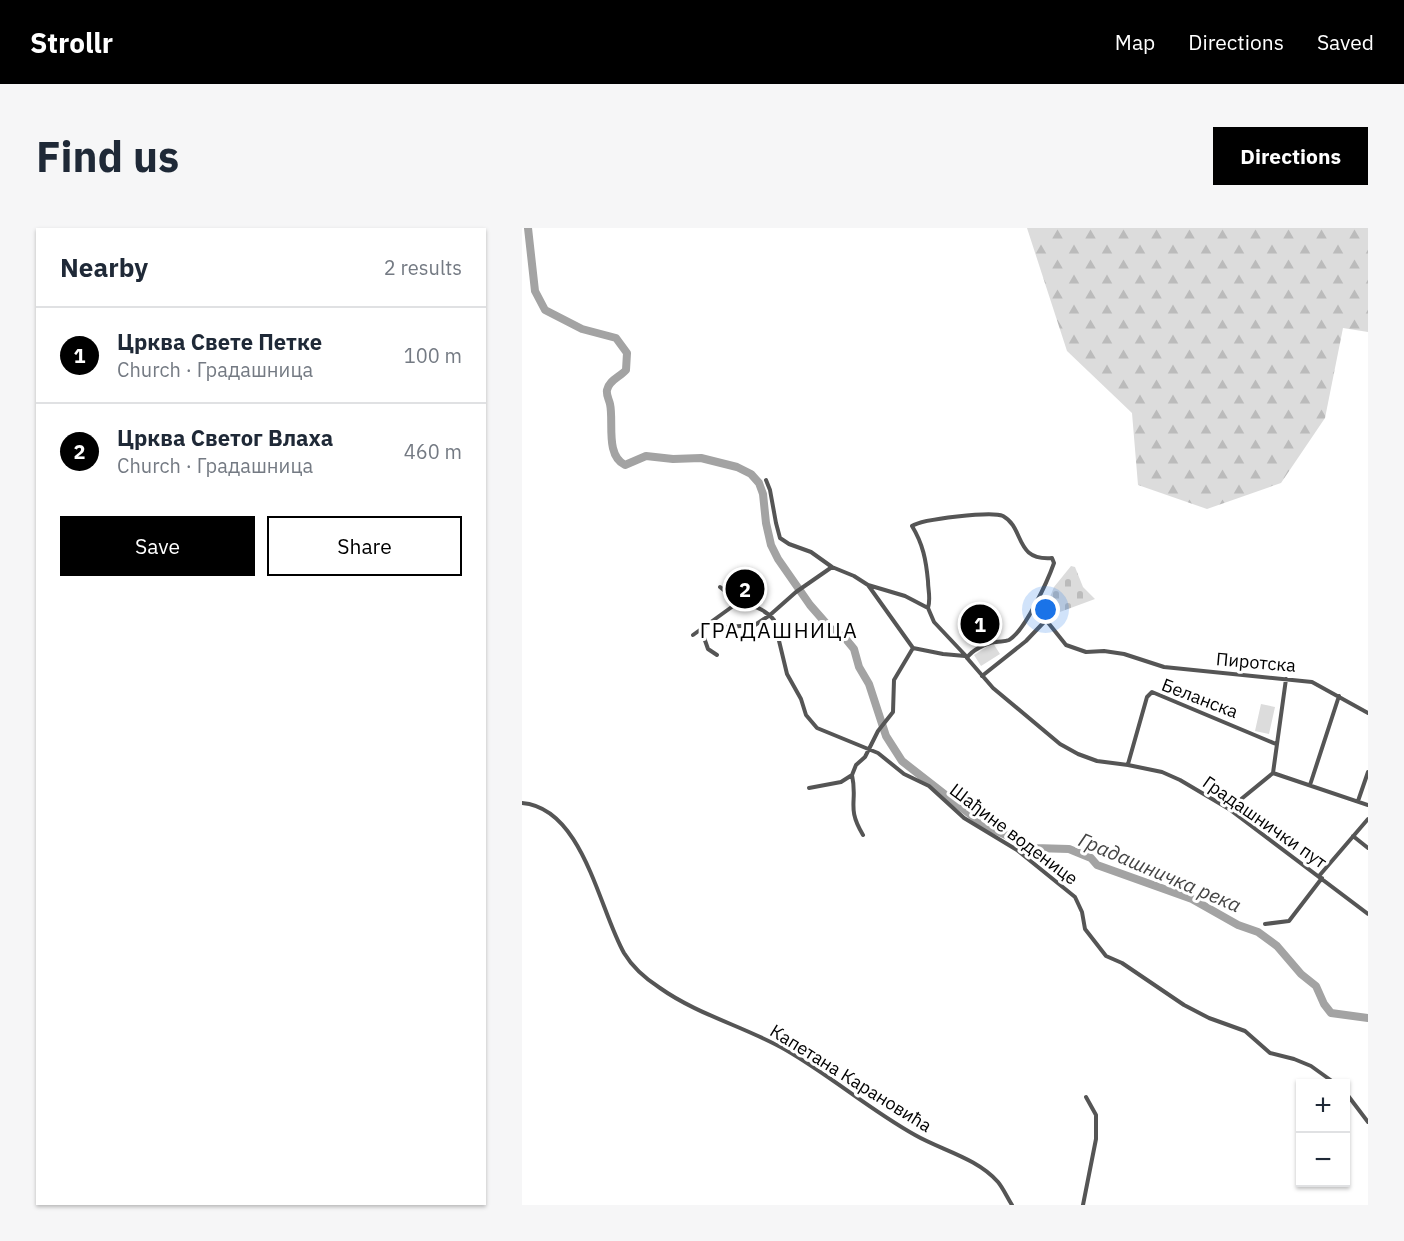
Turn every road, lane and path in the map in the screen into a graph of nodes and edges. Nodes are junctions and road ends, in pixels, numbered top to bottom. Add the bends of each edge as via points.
1 (766, 480) dead end
2 (832, 567) junction
3 (868, 585) junction
4 (720, 587) dead end
5 (740, 601) junction
6 (928, 608) junction
7 (770, 615) junction
8 (726, 627) dead end
9 (701, 629) junction
10 (693, 635) dead end
11 (913, 648) junction
12 (717, 655) dead end
13 (967, 657) junction
14 (982, 676) junction
15 (1286, 679) junction
16 (1339, 696) junction
17 (1368, 713) edge
18 (1276, 744) junction
19 (868, 750) junction
20 (1128, 765) junction
21 (1368, 772) edge
22 (1273, 773) junction
23 (852, 775) junction
24 (1310, 785) junction
25 (809, 788) dead end
26 (1358, 801) junction
27 (522, 803) edge
28 (1368, 805) edge
29 (1229, 809) junction
30 (1368, 819) edge
31 (863, 835) dead end
32 (1353, 836) junction
33 (1368, 848) edge
34 (1321, 877) junction
35 (1368, 914) edge
36 (1265, 924) dead end
37 (1330, 1079) edge
38 (1086, 1097) dead end
39 (1350, 1098) edge
40 (1368, 1122) edge
41 (1012, 1205) edge
42 (1083, 1205) edge

1 - 2 street via 780,538
2 - 3 street
2 - 7 street
3 - 6 street
3 - 11 street
4 - 5 street
5 - 7 street
5 - 9 street
6 - 13 street via 934,622
6 - 13 street via 931,599 927,567 921,540 912,526 926,520 994,513 1007,519 1031,554 1054,560 1049,578 1015,636 1007,642 993,642
7 - 8 street via 755,625
7 - 19 street via 776,626 783,665 811,722 824,732
9 - 10 street
9 - 12 street via 708,649
11 - 13 street
11 - 19 street via 894,680 893,712
13 - 14 street, Градашнички пут
14 - 15 street, Пиротска via 1046,620 1059,638 1086,652 1124,654 1164,667
14 - 20 street, Градашнички пут via 1060,744 1097,762
15 - 16 street, Пиротска via 1312,682
15 - 18 street
16 - 17 street, Пиротска
16 - 24 street
18 - 20 street, Беланска via 1152,692 1147,697
18 - 22 street
19 - 23 street
19 - 37 street, Шађине воденице via 928,786 964,818 1017,850 1075,897 1086,929 1106,956 1184,1005 1245,1031 1270,1053 1311,1066
20 - 29 street, Градашнички пут via 1168,774
21 - 26 street
22 - 24 street
22 - 29 street
23 - 25 street via 841,782
23 - 31 street via 854,817
24 - 26 street
26 - 28 street
27 - 41 street, Капетана Карановића via 535,804 552,814 568,832 626,955 647,979 685,1002 786,1050 915,1135 976,1164 998,1182
29 - 34 street, Градашнички пут
30 - 32 street
32 - 33 street
32 - 34 street
34 - 35 street, Градашнички пут
34 - 36 street via 1288,921
38 - 42 street via 1095,1115 1096,1139
39 - 40 street

